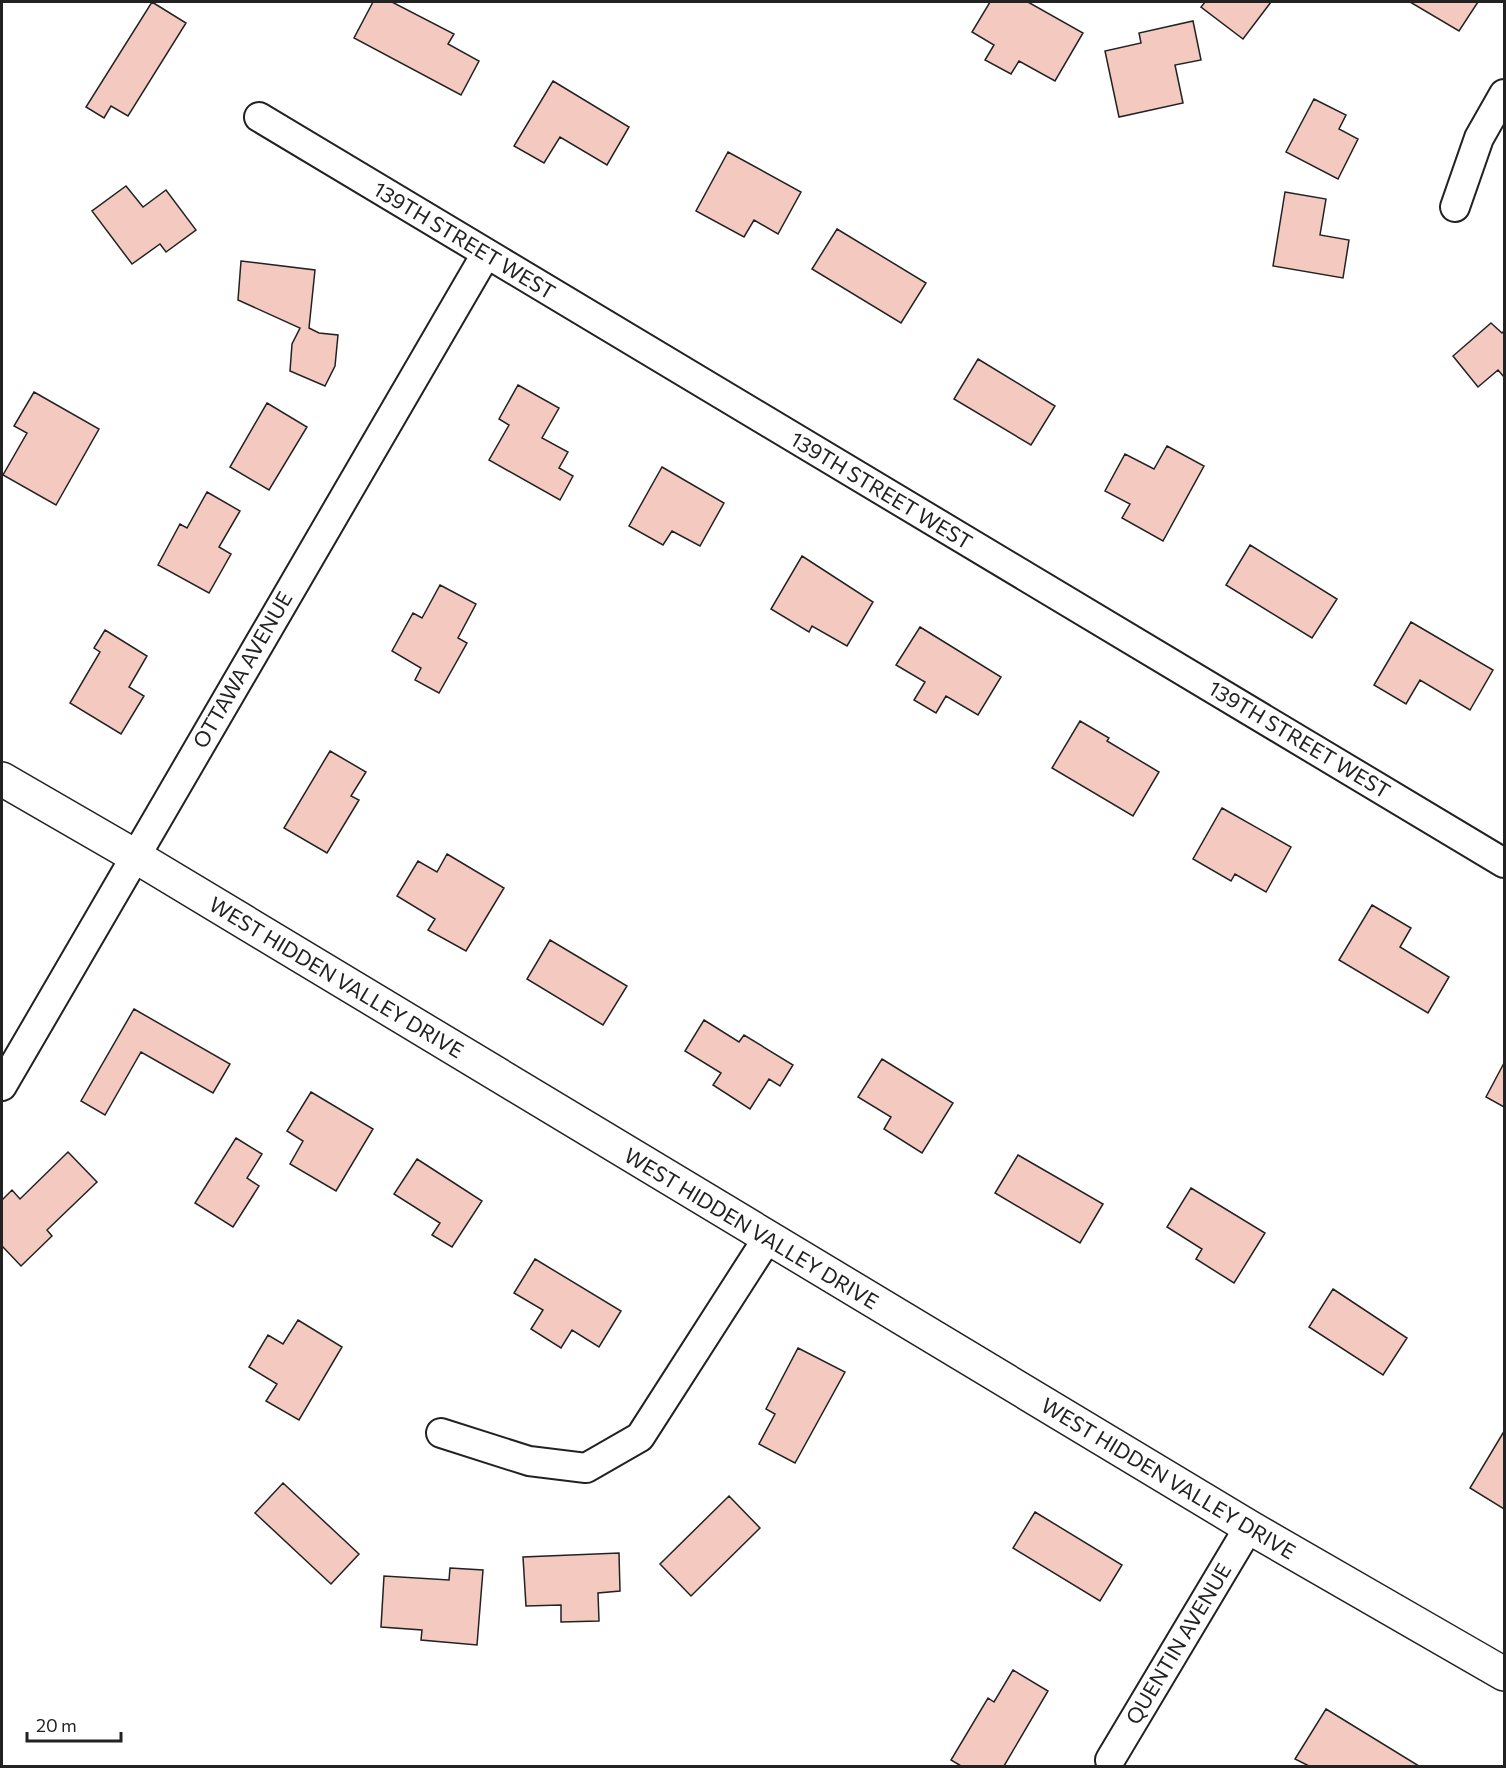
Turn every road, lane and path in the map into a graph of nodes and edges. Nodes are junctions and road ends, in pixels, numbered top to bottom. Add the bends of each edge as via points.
1 (1504, 94) edge
2 (259, 117) dead end
3 (1455, 207) dead end
4 (486, 254) junction
5 (2, 779) edge
6 (135, 856) junction
7 (1504, 863) edge
8 (2, 1086) edge
9 (767, 1239) junction
10 (441, 1433) dead end
11 (1249, 1527) junction
12 (1504, 1674) edge
13 (1110, 1760) dead end

1 - 3 street via 1479,138
2 - 4 street, 139TH STREET WEST
4 - 6 street, OTTAWA AVENUE
4 - 7 street, 139TH STREET WEST
5 - 6 street, WEST HIDDEN VALLEY DRIVE
6 - 8 street, OTTAWA AVENUE
6 - 9 street, WEST HIDDEN VALLEY DRIVE
9 - 10 street via 640,1437 586,1468 529,1461
9 - 11 street, WEST HIDDEN VALLEY DRIVE
11 - 12 street, WEST HIDDEN VALLEY DRIVE
11 - 13 street, QUENTIN AVENUE

